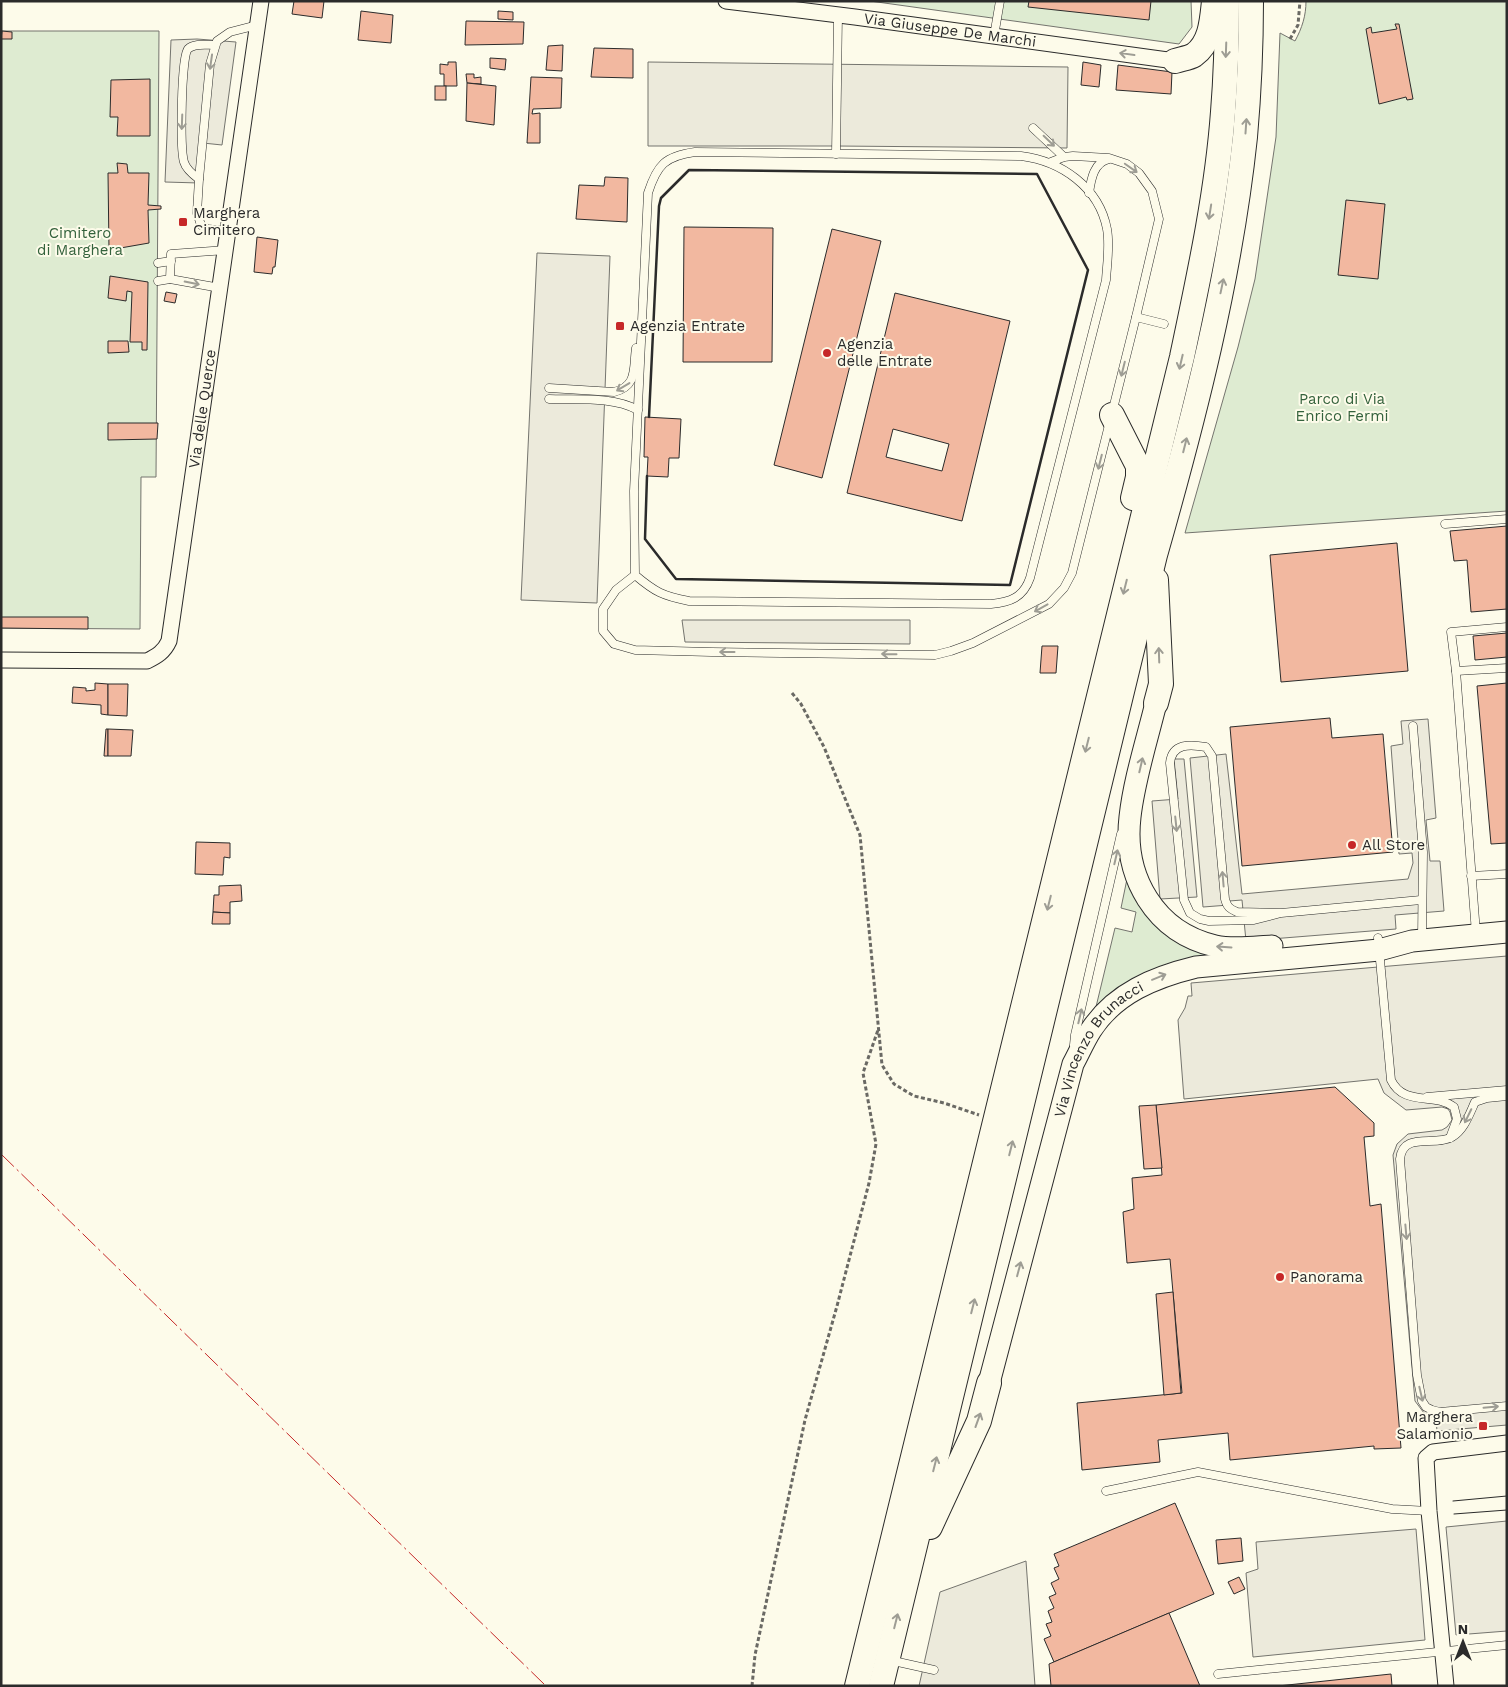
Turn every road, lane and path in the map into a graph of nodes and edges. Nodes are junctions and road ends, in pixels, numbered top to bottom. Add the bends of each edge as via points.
1 (261, 1) edge
2 (726, 1) edge
3 (1000, 1) edge
4 (1214, 1) edge
5 (1227, 1) edge
6 (1251, 1) edge
7 (1300, 1) edge
8 (838, 15) junction
9 (257, 25) junction
10 (994, 36) junction
11 (1290, 39) dead end
12 (214, 45) junction
13 (1175, 61) joint
14 (1033, 128) dead end
15 (836, 154) junction
16 (1064, 157) junction
17 (1109, 158) junction
18 (1051, 162) junction
19 (199, 179) junction
20 (1090, 193) junction
21 (229, 231) junction
22 (226, 250) junction
23 (171, 261) junction
24 (158, 263) dead end
25 (170, 279) junction
26 (158, 281) dead end
27 (220, 288) junction
28 (1136, 317) junction
29 (1164, 324) dead end
30 (642, 327) junction
31 (549, 388) dead end
32 (549, 398) dead end
33 (638, 410) junction
34 (1112, 414) junction
35 (1507, 519) edge
36 (1445, 524) dead end
37 (1155, 555) junction
38 (1132, 561) junction
39 (635, 574) junction
40 (1507, 627) edge
41 (1, 660) edge
42 (1507, 668) edge
43 (1456, 671) junction
44 (792, 693) dead end
45 (1156, 703) joint
46 (1413, 726) dead end
47 (1132, 802) junction
48 (1507, 874) edge
49 (1470, 876) junction
50 (1422, 900) junction
51 (1281, 913) junction
52 (1507, 932) edge
53 (1476, 935) junction
54 (1417, 941) junction
55 (1378, 944) junction
56 (878, 1030) junction
57 (1073, 1064) junction
58 (1507, 1090) edge
59 (1507, 1096) edge
60 (1418, 1098) junction
61 (996, 1120) junction
62 (1450, 1138) junction
63 (989, 1384) joint
64 (1507, 1406) edge
65 (1507, 1443) edge
66 (1106, 1491) dead end
67 (1429, 1511) junction
68 (908, 1576) junction
69 (1507, 1645) edge
70 (1443, 1652) junction
71 (887, 1659) junction
72 (934, 1670) dead end
73 (1218, 1674) dead end
74 (752, 1686) edge
75 (857, 1686) edge
76 (881, 1686) edge
77 (1446, 1686) edge

1 - 9 street, Via delle Querce
2 - 8 street, Via Giuseppe De Marchi
3 - 10 lane
4 - 13 main road via 1205,43 1194,56
5 -> 38 main road via 1223,113 1202,265
37 -> 6 main road via 1204,370 1225,273 1245,137
7 - 11 path via 1298,25
8 - 10 street, Via Giuseppe De Marchi
8 - 15 lane
9 - 12 lane via 230,32
9 - 21 street, Via delle Querce
13 -> 10 street, Via Giuseppe De Marchi
12 -> 19 lane
12 -> 19 lane via 191,47 186,52 183,67 182,155 189,171
14 -> 16 lane
15 - 18 lane via 1020,156
15 - 30 lane via 695,152 677,154 663,162 653,176 648,193
16 - 17 lane
16 - 18 lane
17 - 20 lane via 1098,165
17 -> 28 lane via 1127,164 1148,184 1158,219
18 - 20 lane
19 - 21 lane via 197,213 201,226
20 - 39 lane via 1104,218 1107,231 1106,280 1030,578 1027,587 1015,599 991,604 689,601 666,596
21 - 22 street, Via delle Querce
22 - 23 lane via 171,254
22 - 27 street, Via delle Querce
23 - 24 lane
23 - 25 lane
25 - 26 lane
25 -> 27 lane
27 - 41 street, Via delle Querce via 166,649 147,661
28 - 29 lane
28 -> 34 lane
30 -> 31 lane via 629,385 614,392
30 - 33 lane
32 - 33 lane via 607,401
33 - 39 lane
34 - 38 main road via 1139,473 1126,536
34 -> 39 lane via 1074,566 1064,588 1049,604 1003,629 951,651 935,654 711,652 624,648 614,644 603,631 603,609 616,590
35 - 36 lane
45 -> 37 main road via 1161,684
68 -> 37 main road
38 -> 61 main road
40 - 43 lane via 1451,632
42 - 43 lane
43 - 49 lane
44 - 56 path via 824,747 860,835
47 -> 45 street, Via Vincenzo Brunacci
46 - 50 lane via 1423,852
55 -> 47 street, Via Vincenzo Brunacci via 1249,948 1218,947 1193,940 1160,916 1145,897 1136,877 1129,851
57 -> 47 lane via 1075,1035 1125,818
48 - 49 lane
49 - 53 lane
50 - 51 lane
50 - 54 lane
51 -> 51 lane via 1237,912 1228,907 1212,756 1209,749 1202,746 1176,749 1170,763 1184,900 1190,913 1210,921 1254,920
52 - 53 street, Via Vincenzo Brunacci
53 - 54 street, Via Vincenzo Brunacci
54 - 55 street, Via Vincenzo Brunacci
57 -> 55 street, Via Vincenzo Brunacci via 1092,1028 1113,1004 1140,985 1170,973
55 - 60 lane via 1390,1080 1401,1094
56 - 61 path via 882,1065 894,1084 914,1096 944,1102
56 - 74 path via 862,1073 876,1144 869,1183 805,1420 755,1655
63 -> 57 street, Via Vincenzo Brunacci
58 - 60 lane
59 -> 62 lane via 1475,1102 1460,1131
60 - 62 lane via 1454,1107 1457,1119
61 - 75 main road
62 -> 64 lane via 1411,1144 1404,1148 1401,1156 1420,1394 1426,1407 1440,1412
68 -> 63 main road via 979,1421
65 - 67 street via 1430,1453 1426,1458
66 - 67 lane via 1198,1472 1392,1509
67 - 70 street
71 -> 68 main road
69 - 70 lane
70 - 73 lane
70 - 77 street
71 - 72 lane
71 - 76 main road

